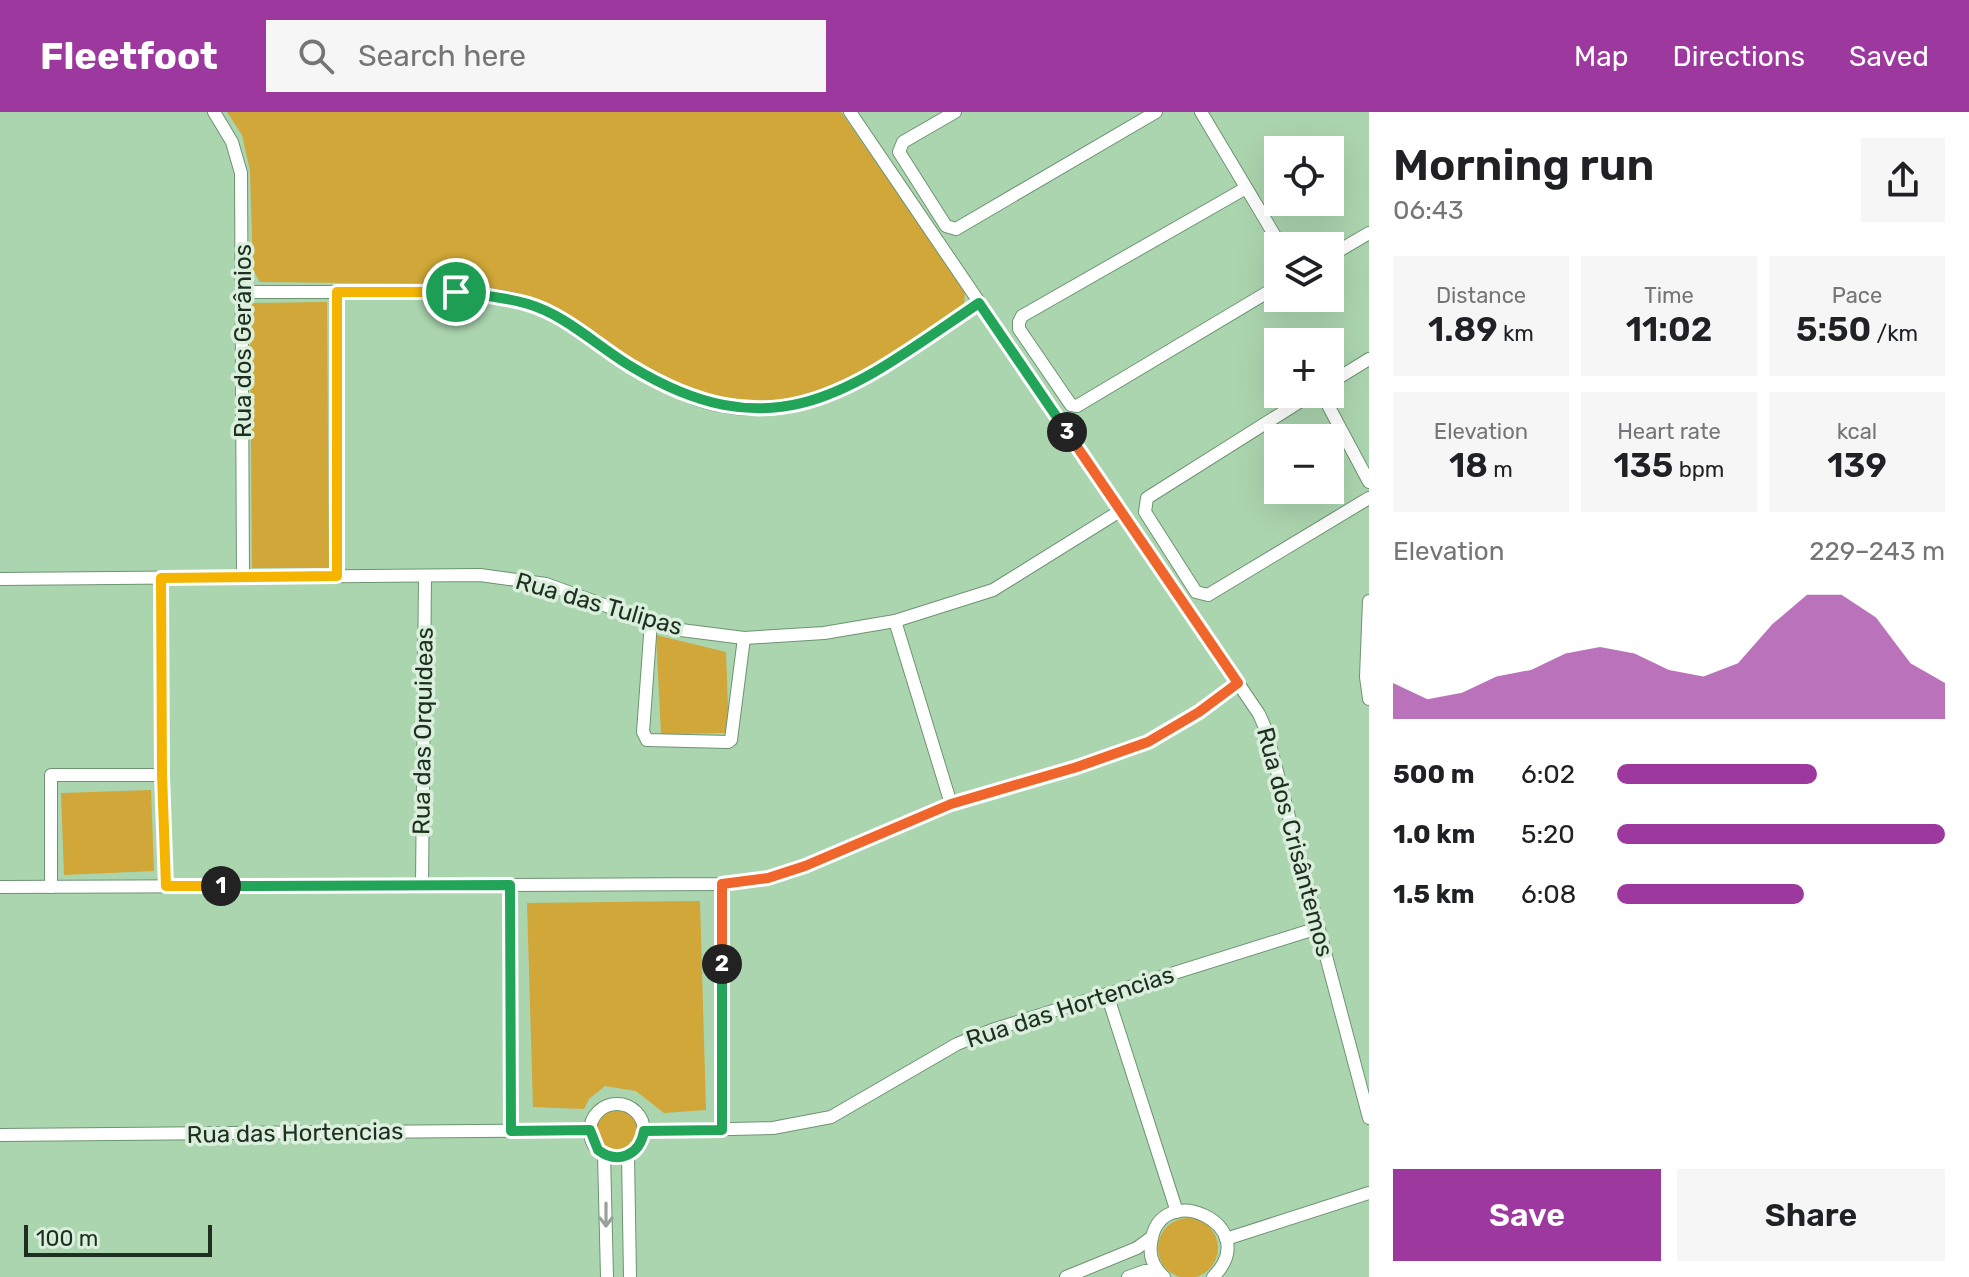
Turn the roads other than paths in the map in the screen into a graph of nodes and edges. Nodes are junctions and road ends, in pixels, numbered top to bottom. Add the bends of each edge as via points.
1 (214, 112) edge
2 (850, 112) edge
3 (955, 112) edge
4 (1156, 112) edge
5 (1201, 112) edge
6 (1246, 188) junction
7 (1273, 232) edge
8 (1369, 234) edge
9 (1344, 248) edge
10 (243, 292) junction
11 (337, 292) junction
12 (1264, 294) edge
13 (979, 303) junction
14 (1369, 359) edge
15 (1344, 374) edge
16 (1290, 408) edge
17 (1329, 408) edge
18 (1369, 482) edge
19 (1369, 498) edge
20 (1120, 511) junction
21 (337, 576) junction
22 (243, 577) junction
23 (425, 577) junction
24 (161, 578) junction
25 (0, 579) edge
26 (1369, 601) edge
27 (895, 621) junction
28 (651, 622) junction
29 (744, 638) junction
30 (1238, 683) junction
31 (1369, 699) edge
32 (162, 775) junction
33 (951, 804) junction
34 (722, 884) junction
35 (422, 885) junction
36 (510, 885) junction
37 (166, 886) junction
38 (0, 887) edge
39 (51, 887) junction
40 (1318, 928) junction
41 (1107, 994) junction
42 (1369, 1118) edge
43 (590, 1130) junction
44 (722, 1130) junction
45 (511, 1131) junction
46 (644, 1131) junction
47 (0, 1135) edge
48 (604, 1154) junction
49 (628, 1155) junction
50 (1368, 1194) edge
51 (1177, 1212) junction
52 (1152, 1237) junction
53 (1226, 1239) junction
54 (1161, 1275) edge
55 (607, 1277) edge
56 (630, 1277) edge
57 (1066, 1277) edge
58 (1128, 1277) edge
59 (1213, 1277) edge

1 - 10 street, Rua dos Gerânios via 232,142 241,173
2 - 13 street, Rua dos Crisântemos
3 - 4 street via 903,142 899,152 946,226 956,229
5 - 6 street
6 - 7 street
6 - 12 street via 1022,316 1019,329 1071,405 1077,406
8 - 9 street
10 - 11 street
10 - 22 street, Rua dos Gerânios
11 - 13 street via 456,292 530,304 682,394 718,406 748,408 785,407 852,386
11 - 21 street
13 - 20 street, Rua dos Crisântemos
14 - 15 street
16 - 19 street via 1147,498 1145,512 1196,592 1208,595
17 - 18 street
20 - 27 street, Rua das Tulipas via 993,590
20 - 30 street, Rua dos Crisântemos
21 - 22 street, Rua das Tulipas
21 - 23 street, Rua das Tulipas
22 - 24 street, Rua das Tulipas
23 - 28 street, Rua das Tulipas via 480,575 532,581
23 - 35 street, Rua das Orquideas
24 - 25 street, Rua das Tulipas
24 - 32 street
26 - 31 street
27 - 29 street, Rua das Tulipas
27 - 33 street
28 - 29 street, Rua das Tulipas
28 - 29 street via 643,732 647,740 731,740
30 - 33 street via 1148,742
30 - 40 street, Rua dos Crisântemos via 1266,730
32 - 37 street
32 - 39 street via 51,775
33 - 34 street via 805,866
34 - 36 street
34 - 44 street
35 - 36 street
35 - 37 street
36 - 45 street
37 - 39 street
38 - 39 street
40 - 41 street, Rua das Hortencias
40 - 42 street, Rua dos Crisântemos
41 - 44 street, Rua das Hortencias via 957,1044 831,1117
41 - 51 street
43 - 45 street, Rua das Hortencias
43 - 46 street via 597,1113 613,1104 638,1114
43 - 48 street
44 - 46 street, Rua das Hortencias
45 - 47 street, Rua das Hortencias
46 - 49 street via 640,1146
48 - 49 street
48 -> 55 street
49 - 56 street
50 - 53 street
51 - 52 street via 1157,1226
51 - 53 street via 1212,1218
52 - 54 street via 1152,1261
52 - 57 street
53 - 59 street via 1225,1262
54 - 58 street via 1145,1271

